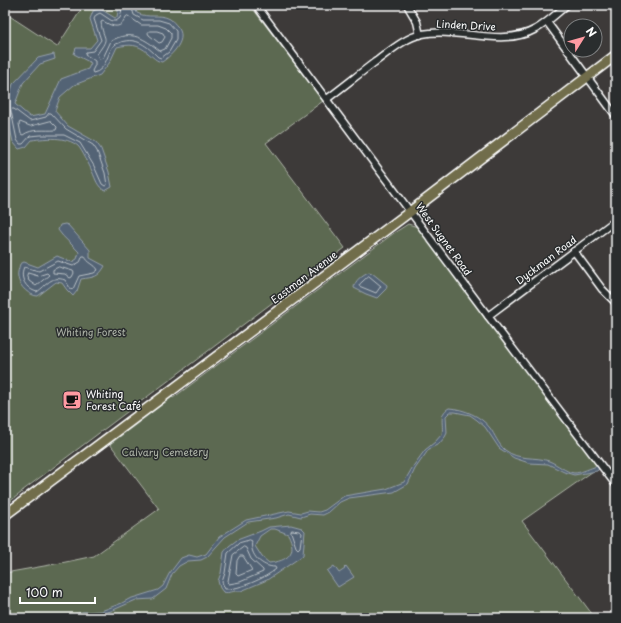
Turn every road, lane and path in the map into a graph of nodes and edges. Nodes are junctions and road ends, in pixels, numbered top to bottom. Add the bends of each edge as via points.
1 (256, 5) edge
2 (407, 5) edge
3 (567, 5) edge
4 (547, 22) junction
5 (420, 35) junction
6 (616, 55) edge
7 (587, 77) junction
8 (327, 99) junction
9 (616, 116) edge
10 (411, 211) junction
11 (616, 220) edge
12 (574, 251) junction
13 (616, 303) edge
14 (488, 316) junction
15 (616, 485) edge
16 (5, 514) edge

1 - 8 street, West Sugnet Road
2 - 5 street via 417,22
3 - 4 street, Linden Drive
4 - 5 street, Linden Drive via 524,34 511,37 451,33
4 - 7 street
5 - 8 street, Linden Drive via 398,46
6 - 7 main road, Eastman Avenue
7 - 9 street
7 - 10 main road, Eastman Avenue
8 - 10 street, West Sugnet Road
10 - 14 street, West Sugnet Road
10 - 16 main road, Eastman Avenue
11 - 12 street, Dyckman Road
12 - 13 street via 602,289
12 - 14 street, Dyckman Road
14 - 15 street, West Sugnet Road

